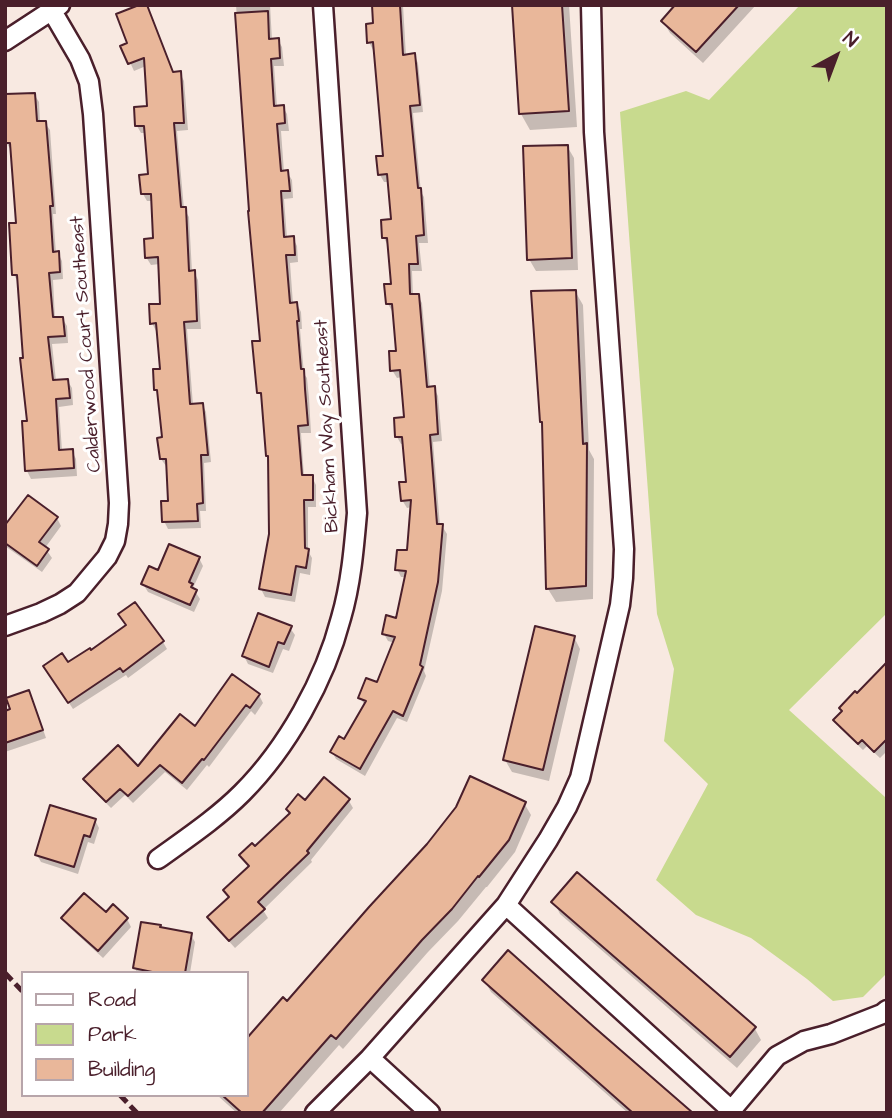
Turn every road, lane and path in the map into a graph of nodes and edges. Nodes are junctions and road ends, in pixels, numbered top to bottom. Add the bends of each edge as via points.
1 (323, 5) edge
2 (591, 5) edge
3 (56, 8) edge
4 (5, 41) edge
5 (5, 626) edge
6 (158, 859) dead end
7 (506, 905) junction
8 (887, 1010) edge
9 (370, 1058) junction
10 (730, 1111) edge
11 (316, 1113) edge
12 (430, 1113) edge

1 - 6 street, Bickham Way Southeast via 357,513 350,575 329,655 283,743 243,792
2 - 7 street via 594,132 623,578 580,778 548,840
3 - 4 street
3 - 5 street, Calderwood Court Southeast via 89,82 93,114 118,524 107,556 77,593
7 - 9 street
7 - 10 street
8 - 10 street via 777,1056
9 - 11 street
9 - 12 street

